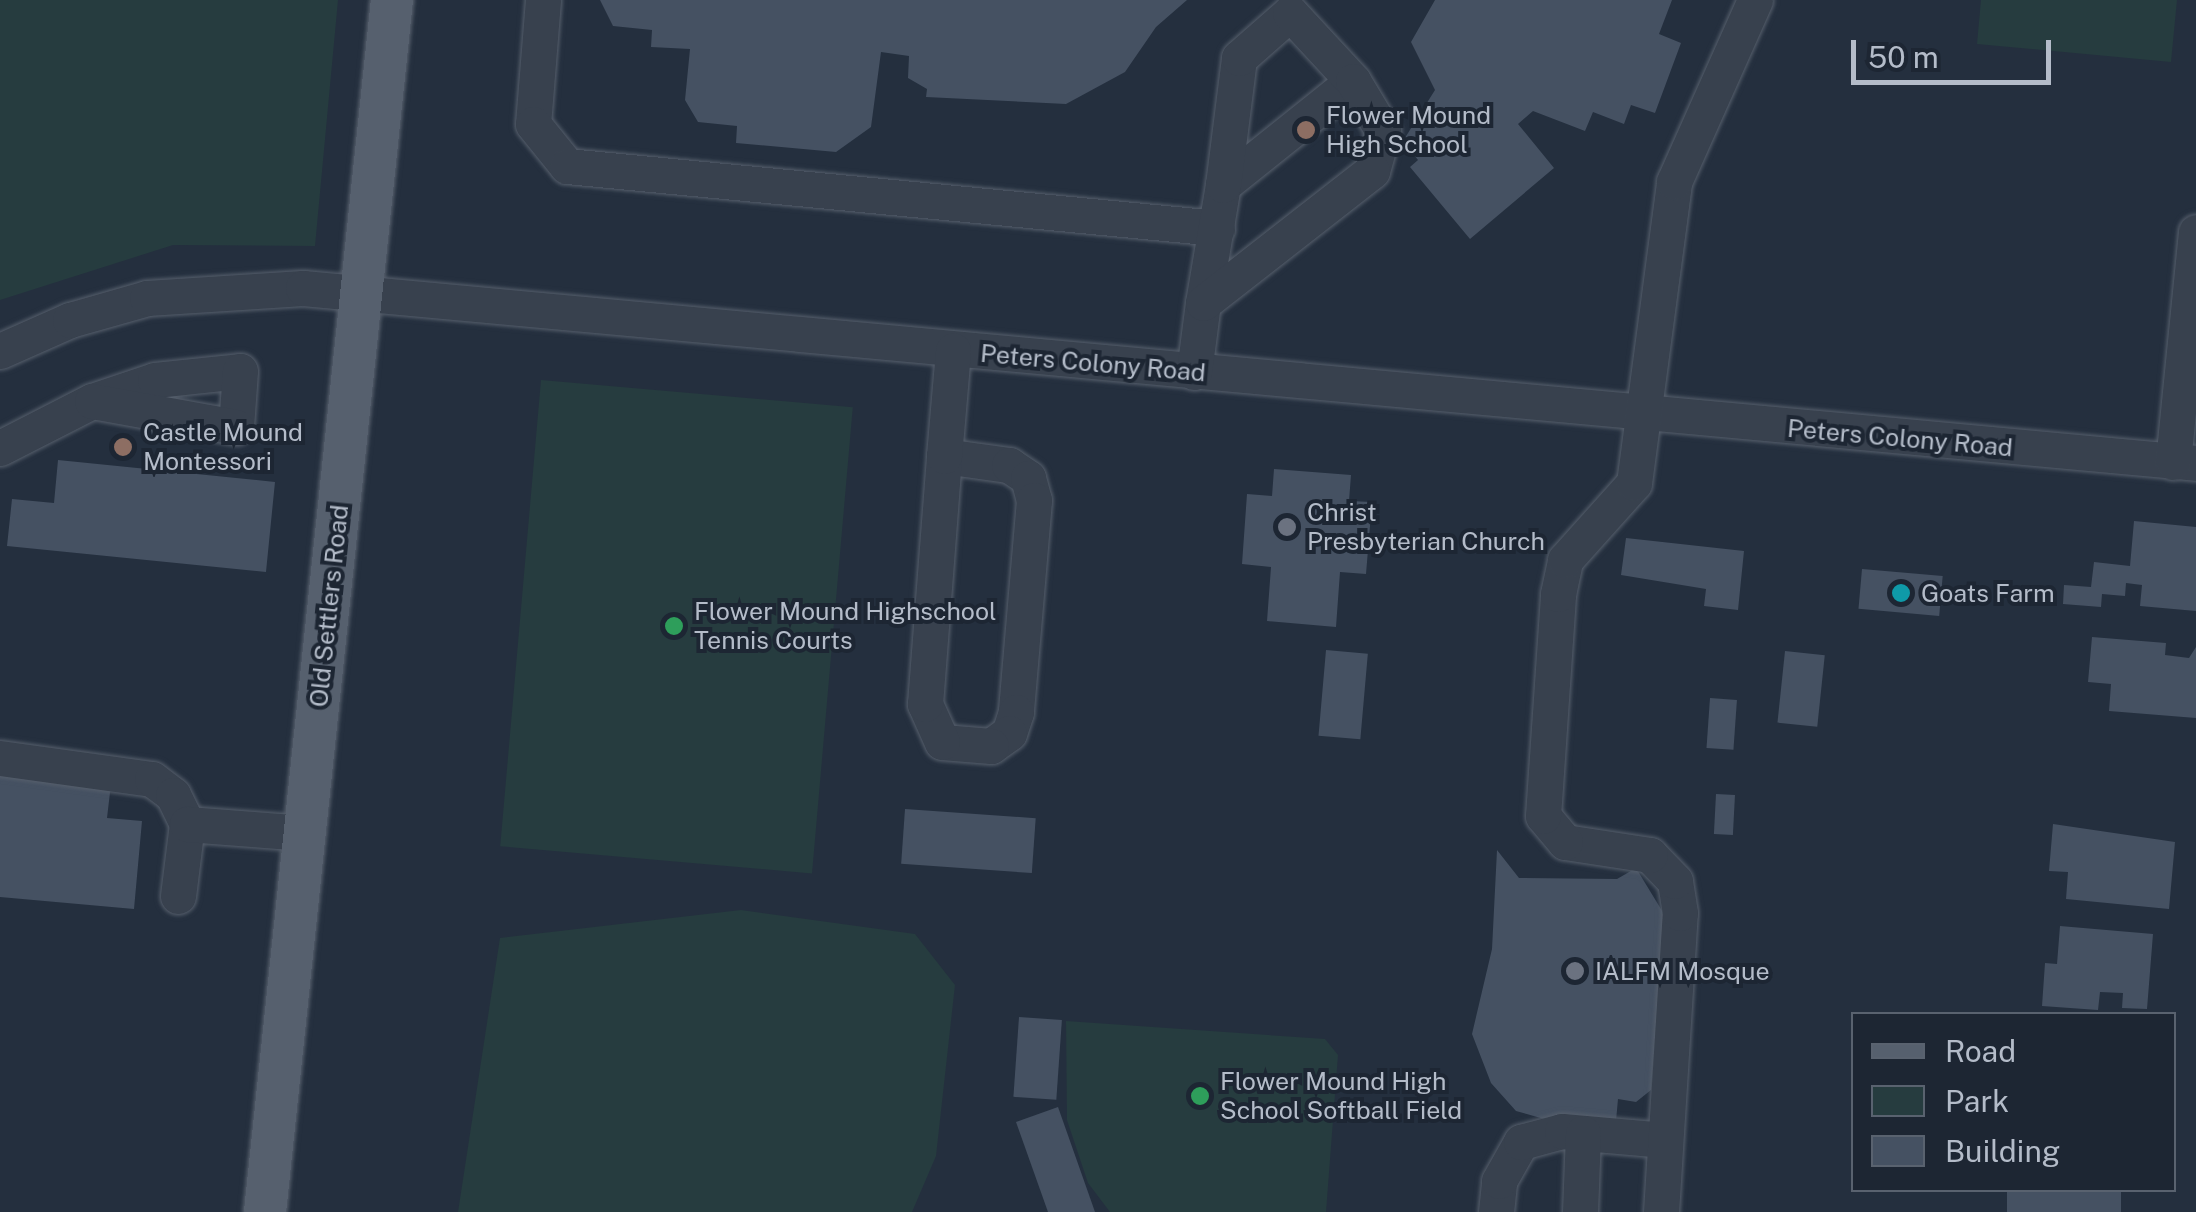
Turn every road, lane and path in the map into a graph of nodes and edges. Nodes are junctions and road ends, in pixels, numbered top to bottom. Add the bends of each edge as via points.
1 (392, 0) edge
2 (542, 0) edge
3 (1755, 0) edge
4 (1354, 81) junction
5 (1224, 184) junction
6 (1217, 228) junction
7 (2196, 232) edge
8 (363, 293) junction
9 (1202, 303) junction
10 (953, 350) junction
11 (0, 352) edge
12 (1194, 372) junction
13 (92, 402) dead end
14 (1646, 415) junction
15 (0, 448) edge
16 (944, 456) junction
17 (2184, 463) edge
18 (0, 758) edge
19 (187, 824) junction
20 (305, 832) junction
21 (178, 896) dead end
22 (1583, 1133) junction
23 (1665, 1140) junction
24 (265, 1212) edge
25 (1496, 1212) edge
26 (1580, 1212) edge
27 (1661, 1212) edge

1 - 8 main road, Old Settlers Road
2 - 6 street via 533,124 567,166
3 - 14 street via 1674,182
4 - 5 street
4 - 5 street via 1290,13 1239,58
4 - 9 street via 1383,131 1372,171
5 - 6 street
6 - 9 street
7 - 17 street
8 - 10 street, Peters Colony Road
8 - 11 street, Peters Colony Road via 181,293 70,320
8 - 20 main road, Old Settlers Road
9 - 12 street
10 - 12 street, Peters Colony Road
10 - 16 street
12 - 14 street, Peters Colony Road
13 - 15 street
14 - 17 street, Peters Colony Road
14 - 23 street via 1634,483 1565,560 1543,816 1565,842 1650,855 1675,881 1678,989
16 - 16 street via 925,704 942,742 991,746 1008,733 1016,712 1034,500 1028,478 1009,465
18 - 19 street via 152,779 173,795
19 - 20 street
19 - 21 street
20 - 24 main road, Old Settlers Road
22 - 23 street
22 - 25 street via 1521,1142 1499,1181
22 - 26 street
23 - 27 street

